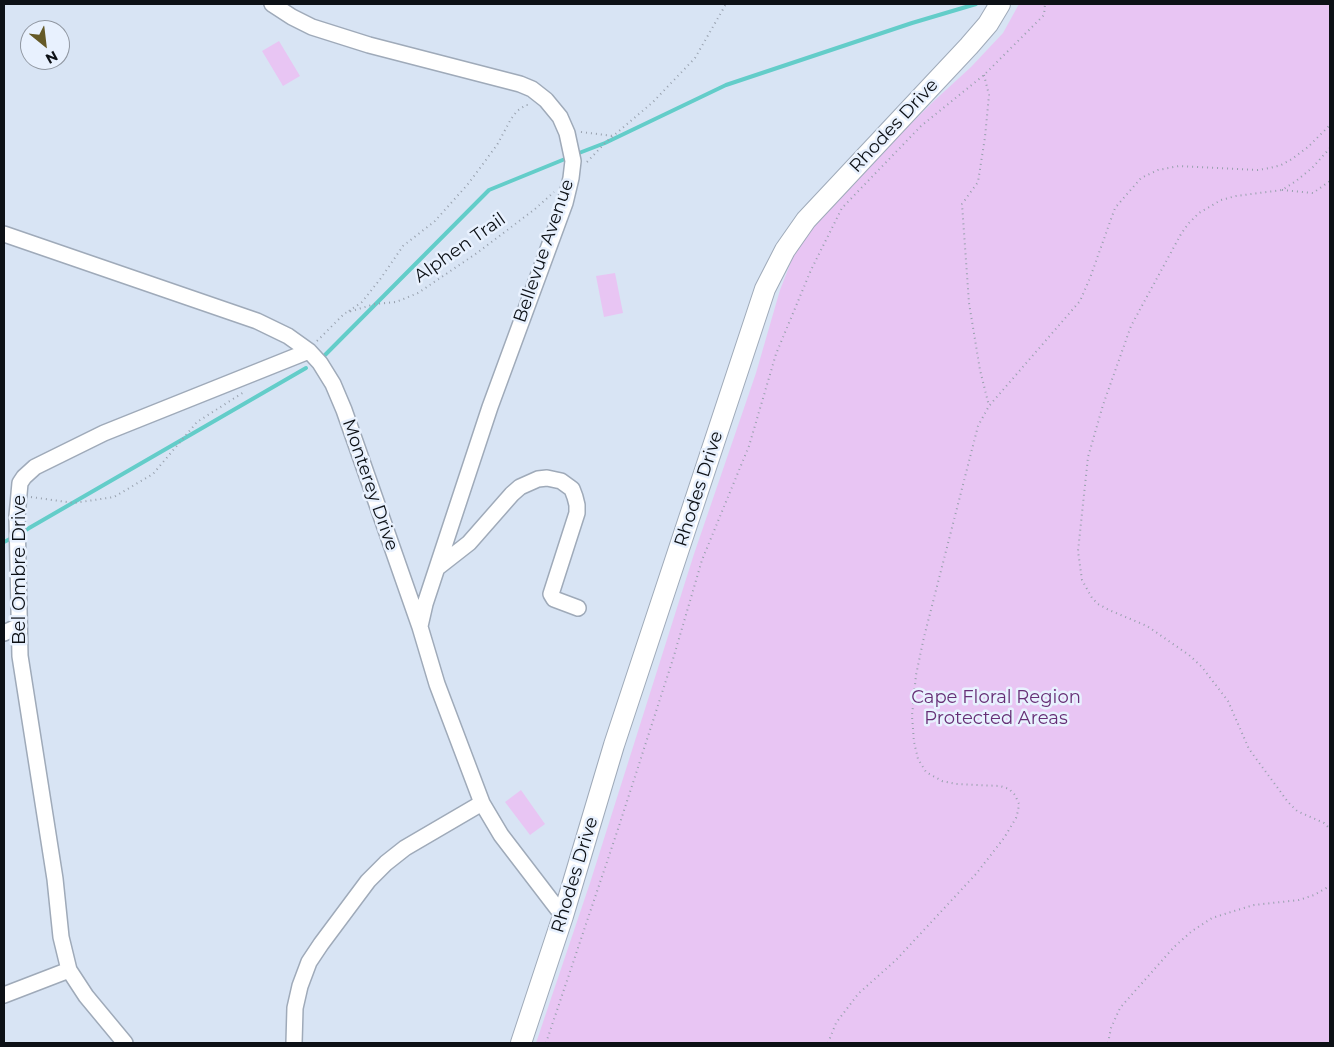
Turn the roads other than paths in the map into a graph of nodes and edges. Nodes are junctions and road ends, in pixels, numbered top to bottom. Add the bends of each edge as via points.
1 (272, 4) edge
2 (1000, 4) edge
3 (4, 234) edge
4 (309, 351) junction
5 (437, 568) junction
6 (578, 608) dead end
7 (19, 626) junction
8 (420, 627) junction
9 (4, 633) edge
10 (482, 803) junction
11 (563, 916) junction
12 (69, 970) junction
13 (4, 995) edge
14 (125, 1043) edge
15 (294, 1043) edge
16 (521, 1043) edge

1 - 5 street, Bellevue Avenue via 319,29 532,89 546,100 567,133 573,161 565,203
2 - 11 main road, Rhodes Drive via 988,24 816,208 785,250 771,276 614,745
3 - 4 street, Monterey Drive via 257,321
4 - 7 street, Bel Ombre Drive via 104,433 29,471 20,484 16,516
4 - 8 street, Monterey Drive via 326,372 344,410
5 - 6 street via 469,543 520,487 538,478 561,481 572,489 578,504 551,594 554,599
5 - 8 street, Bellevue Avenue
7 - 9 street
7 - 12 street, Bel Ombre Drive via 20,656 55,879 61,938
8 - 10 street, Monterey Drive via 437,684
10 - 11 street, Monterey Drive via 506,843
10 - 15 street via 405,848 368,881 309,962 295,1008
11 - 16 main road, Rhodes Drive
12 - 13 street
12 - 14 street, Bel Ombre Drive

